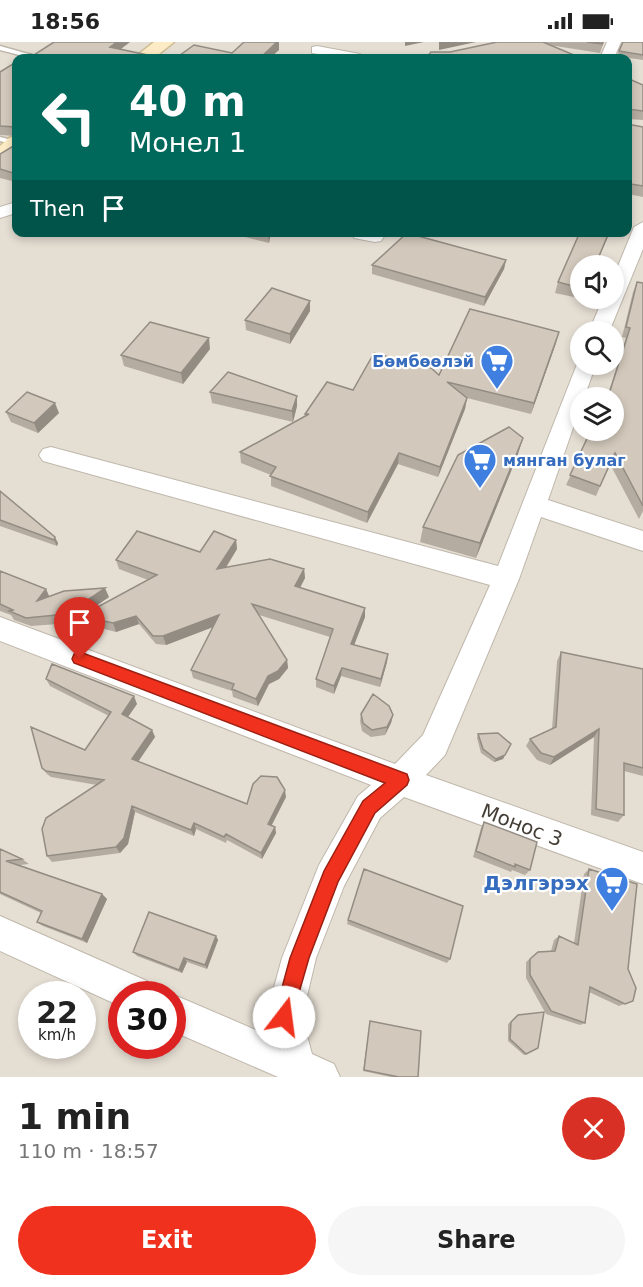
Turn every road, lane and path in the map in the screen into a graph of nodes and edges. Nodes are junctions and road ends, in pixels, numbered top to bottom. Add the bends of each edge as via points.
1 (165, 42) edge
2 (0, 48) edge
3 (317, 50) edge
4 (22, 54) edge
5 (148, 54) edge
6 (338, 54) edge
7 (643, 227) edge
8 (624, 272) edge
9 (582, 375) edge
10 (51, 455) dead end
11 (535, 505) junction
12 (643, 541) edge
13 (506, 579) junction
14 (0, 629) edge
15 (401, 780) junction
16 (643, 868) edge
17 (0, 933) edge
18 (108, 982) edge
19 (186, 1018) edge
20 (306, 1074) edge

1 - 5 main road
2 - 4 lane
3 - 6 street
7 - 8 street
9 - 11 street
10 - 13 street
11 - 12 street
11 - 13 street
13 - 15 street via 434,745
14 - 15 street, Монос 3
15 - 16 street, Монос 3
15 - 20 street via 369,807 331,877 299,958 284,1017
17 - 18 street
19 - 20 street

